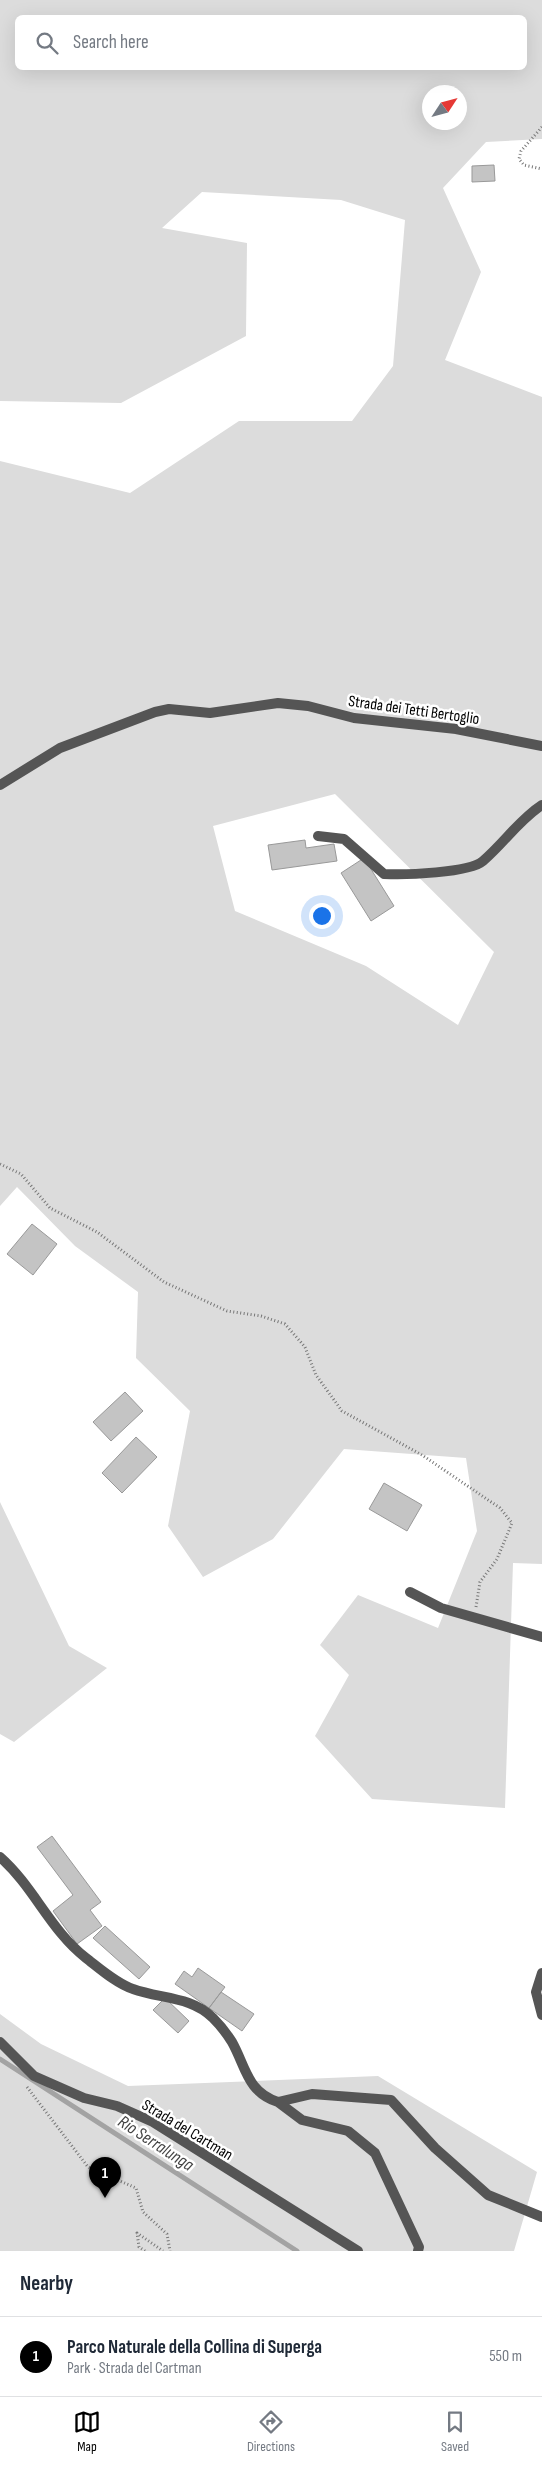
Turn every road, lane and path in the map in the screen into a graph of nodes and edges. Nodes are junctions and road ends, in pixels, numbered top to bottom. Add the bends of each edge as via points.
1 (542, 126) edge
2 (542, 169) edge
3 (542, 746) edge
4 (0, 784) edge
5 (542, 805) edge
6 (318, 836) dead end
7 (0, 1164) edge
8 (410, 1592) dead end
9 (484, 1621) junction
10 (542, 1637) edge
11 (0, 1858) edge
12 (542, 1973) edge
13 (542, 2015) edge
14 (0, 2042) edge
15 (25, 2084) dead end
16 (278, 2102) junction
17 (542, 2217) edge
18 (145, 2251) edge
19 (163, 2251) edge
20 (170, 2251) edge
21 (358, 2251) edge
22 (418, 2251) edge

1 - 2 path via 521,151 519,159 524,165
3 - 4 street, Strada dei Tetti Bertoglio via 456,729 354,718 308,706 278,703 210,713 169,709 60,748
5 - 6 street via 482,862 465,868 384,874 344,839
7 - 9 path via 21,1174 50,1208 97,1232 164,1282 227,1310 285,1324 305,1347 316,1375 342,1411 398,1440 500,1508 512,1523 497,1559 480,1582 475,1604
8 - 9 street via 441,1608
9 - 10 street
11 - 16 street via 17,1872 55,1927 86,1958 130,1989 186,2001 212,2017 232,2042 244,2072 265,2098
12 - 13 street via 536,1992
14 - 21 street, Strada del Cartman via 34,2076 153,2122
15 - 20 path via 88,2166 136,2188 142,2212 167,2234
16 - 17 street via 312,2094 390,2100 435,2148 488,2195
16 - 22 street via 302,2120 348,2131 376,2153
18 - 19 path via 139,2247 138,2233

